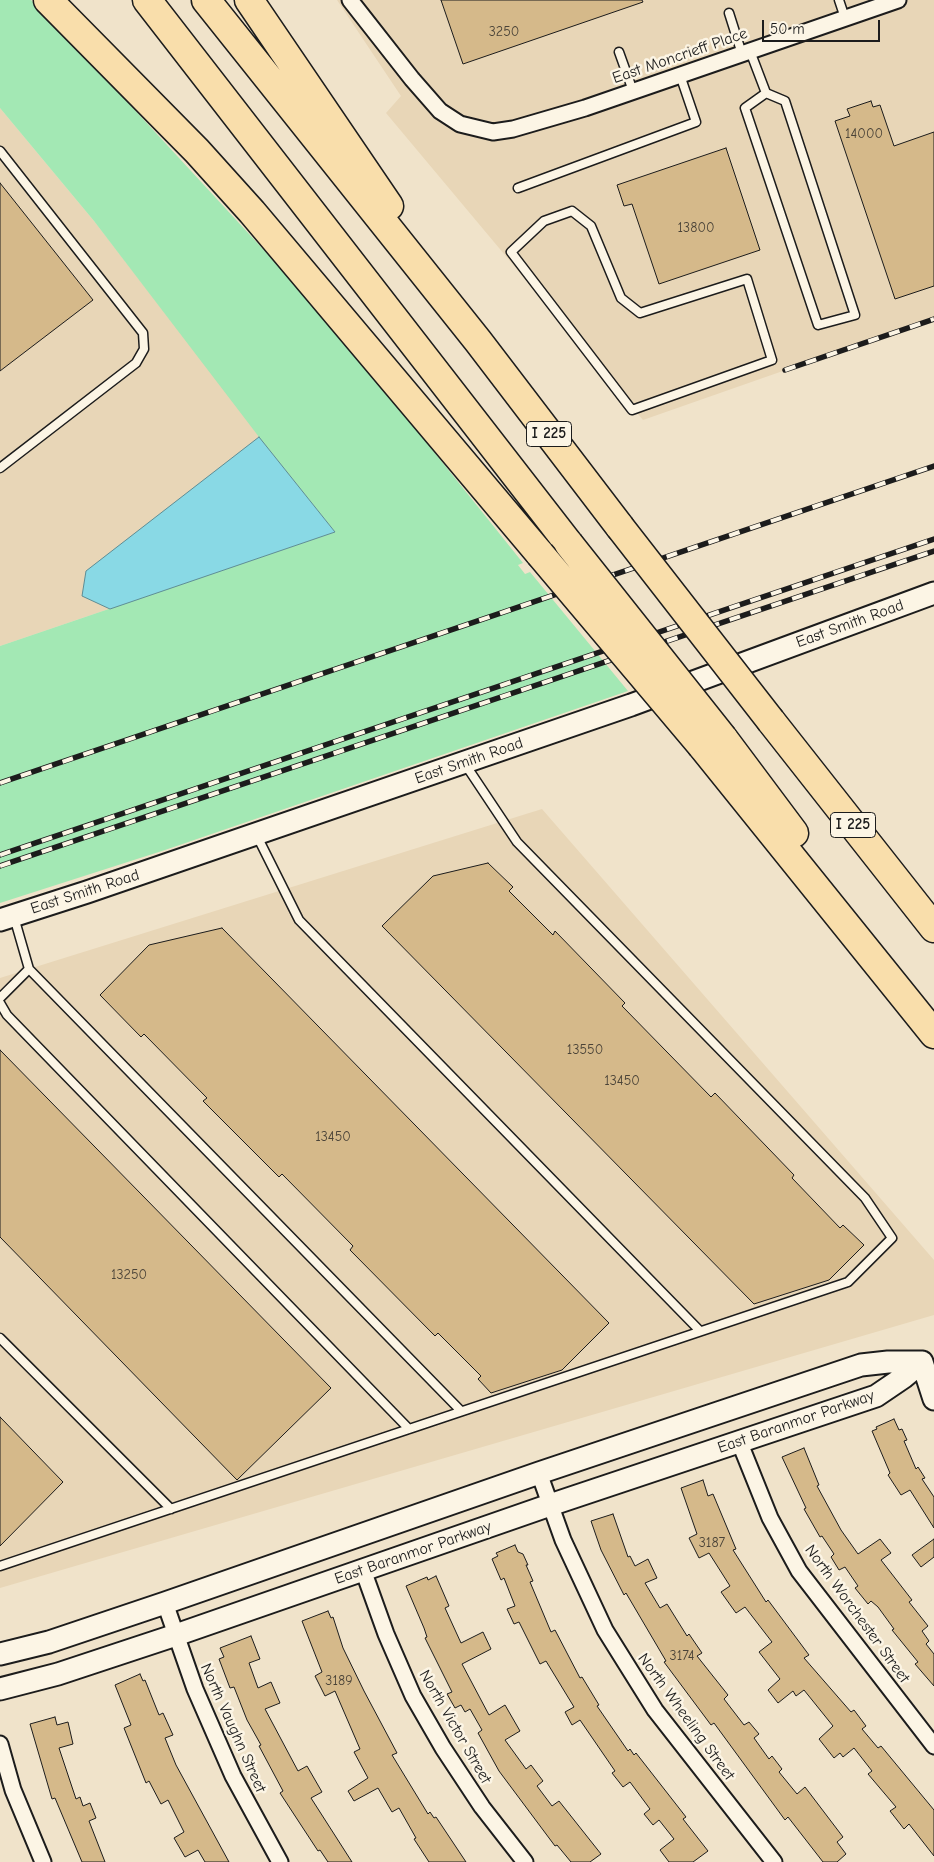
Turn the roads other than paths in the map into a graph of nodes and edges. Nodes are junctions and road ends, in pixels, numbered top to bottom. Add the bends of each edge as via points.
1 (48, 0) edge
2 (147, 0) edge
3 (206, 0) edge
4 (249, 0) edge
5 (350, 0) edge
6 (839, 0) edge
7 (898, 0) edge
8 (729, 14) dead end
9 (845, 18) junction
10 (619, 52) dead end
11 (746, 52) junction
12 (680, 75) junction
13 (633, 91) junction
14 (766, 93) junction
15 (0, 151) edge
16 (518, 188) dead end
17 (511, 252) joint
18 (478, 341) junction
19 (0, 468) edge
20 (934, 593) edge
21 (713, 742) junction
22 (464, 762) junction
23 (256, 834) junction
24 (7, 918) edge
25 (934, 928) edge
26 (29, 969) junction
27 (0, 998) edge
28 (0, 1003) edge
29 (934, 1020) edge
30 (934, 1034) edge
31 (700, 1331) junction
32 (0, 1338) edge
33 (922, 1362) junction
34 (934, 1398) edge
35 (462, 1411) junction
36 (409, 1429) junction
37 (739, 1441) junction
38 (539, 1473) junction
39 (550, 1505) junction
40 (171, 1509) junction
41 (0, 1566) edge
42 (363, 1570) junction
43 (165, 1603) junction
44 (176, 1635) junction
45 (0, 1654) edge
46 (0, 1689) edge
47 (0, 1744) edge
48 (934, 1746) edge
49 (43, 1862) edge
50 (280, 1862) edge
51 (525, 1862) edge
52 (774, 1862) edge

1 - 21 highway, bridge via 184,137 252,212 540,554
2 - 21 highway, bridge via 569,544
3 - 18 highway
4 - 18 highway
5 - 13 street, East Moncrieff Place via 434,104 451,119 470,128 493,132 513,129
6 - 9 lane
7 - 9 street, East Moncrieff Place
8 - 11 lane
9 - 11 street, East Moncrieff Place
10 - 13 lane
11 - 12 street, East Moncrieff Place
11 - 14 lane
12 - 13 street, East Moncrieff Place
12 - 16 lane via 696,122
14 - 14 lane via 745,108 818,325 854,314 785,101
15 - 19 lane via 144,333 144,349 136,363
17 - 17 lane via 544,222 572,211 592,226 621,298 640,313 747,279 772,360 632,410
18 - 25 highway, I 225, bridge
20 - 22 street, East Smith Road via 631,705
21 - 29 highway
21 - 30 highway
22 - 23 street, East Smith Road
22 - 31 lane via 517,842 865,1198 892,1238 848,1282
23 - 24 street, East Smith Road
23 - 31 lane via 299,920
24 - 26 lane
26 - 27 lane
26 - 35 lane
28 - 36 lane via 7,1015
31 - 35 lane
32 - 40 lane
33 - 34 street
33 - 37 street, East Baranmor Parkway via 876,1396
33 - 38 street, East Baranmor Parkway via 861,1365
35 - 36 lane
36 - 40 lane
37 - 39 street, East Baranmor Parkway
37 - 48 street, North Worchester Street via 770,1518 799,1570
38 - 39 street, North Wheeling Street
38 - 43 street, East Baranmor Parkway
39 - 42 street, East Baranmor Parkway
39 - 52 street, North Wheeling Street via 594,1611 622,1659 655,1710
40 - 41 lane
42 - 44 street, East Baranmor Parkway
42 - 51 street, North Victor Street via 413,1696 482,1807
43 - 44 street, North Vaughn Street
43 - 45 street, East Baranmor Parkway via 49,1642
44 - 46 street, East Baranmor Parkway via 58,1674
44 - 50 street, North Vaughn Street via 195,1689 233,1776
47 - 49 street via 13,1790

